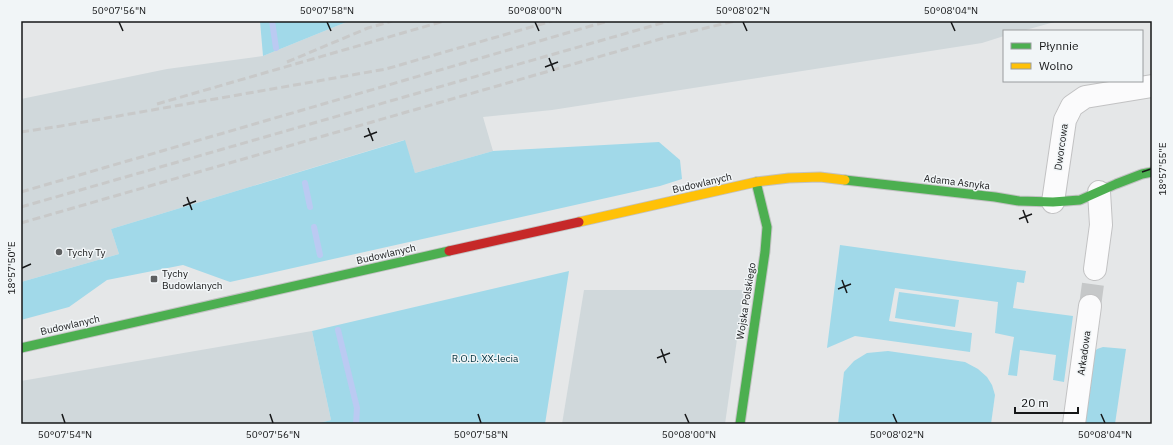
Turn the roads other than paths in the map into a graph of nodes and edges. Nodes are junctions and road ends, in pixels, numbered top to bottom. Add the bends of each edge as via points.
1 (1152, 86) edge
2 (1152, 172) edge
3 (756, 182) junction
4 (1099, 192) junction
5 (1053, 202) junction
6 (1095, 269) tunnel mouth
7 (1090, 306) tunnel mouth
8 (21, 348) edge
9 (740, 424) edge
10 (1074, 424) edge

1 - 5 street, Dworcowa via 1085,98 1072,106 1065,120
2 - 4 street, Adama Asnyka
3 - 5 street, Adama Asnyka via 820,177 1019,201
3 - 8 street, Budowlanych
3 - 9 street, Wojska Polskiego via 767,227
4 - 5 street, Adama Asnyka via 1080,200
4 - 6 street via 1101,225
7 - 10 street, Arkadowa

